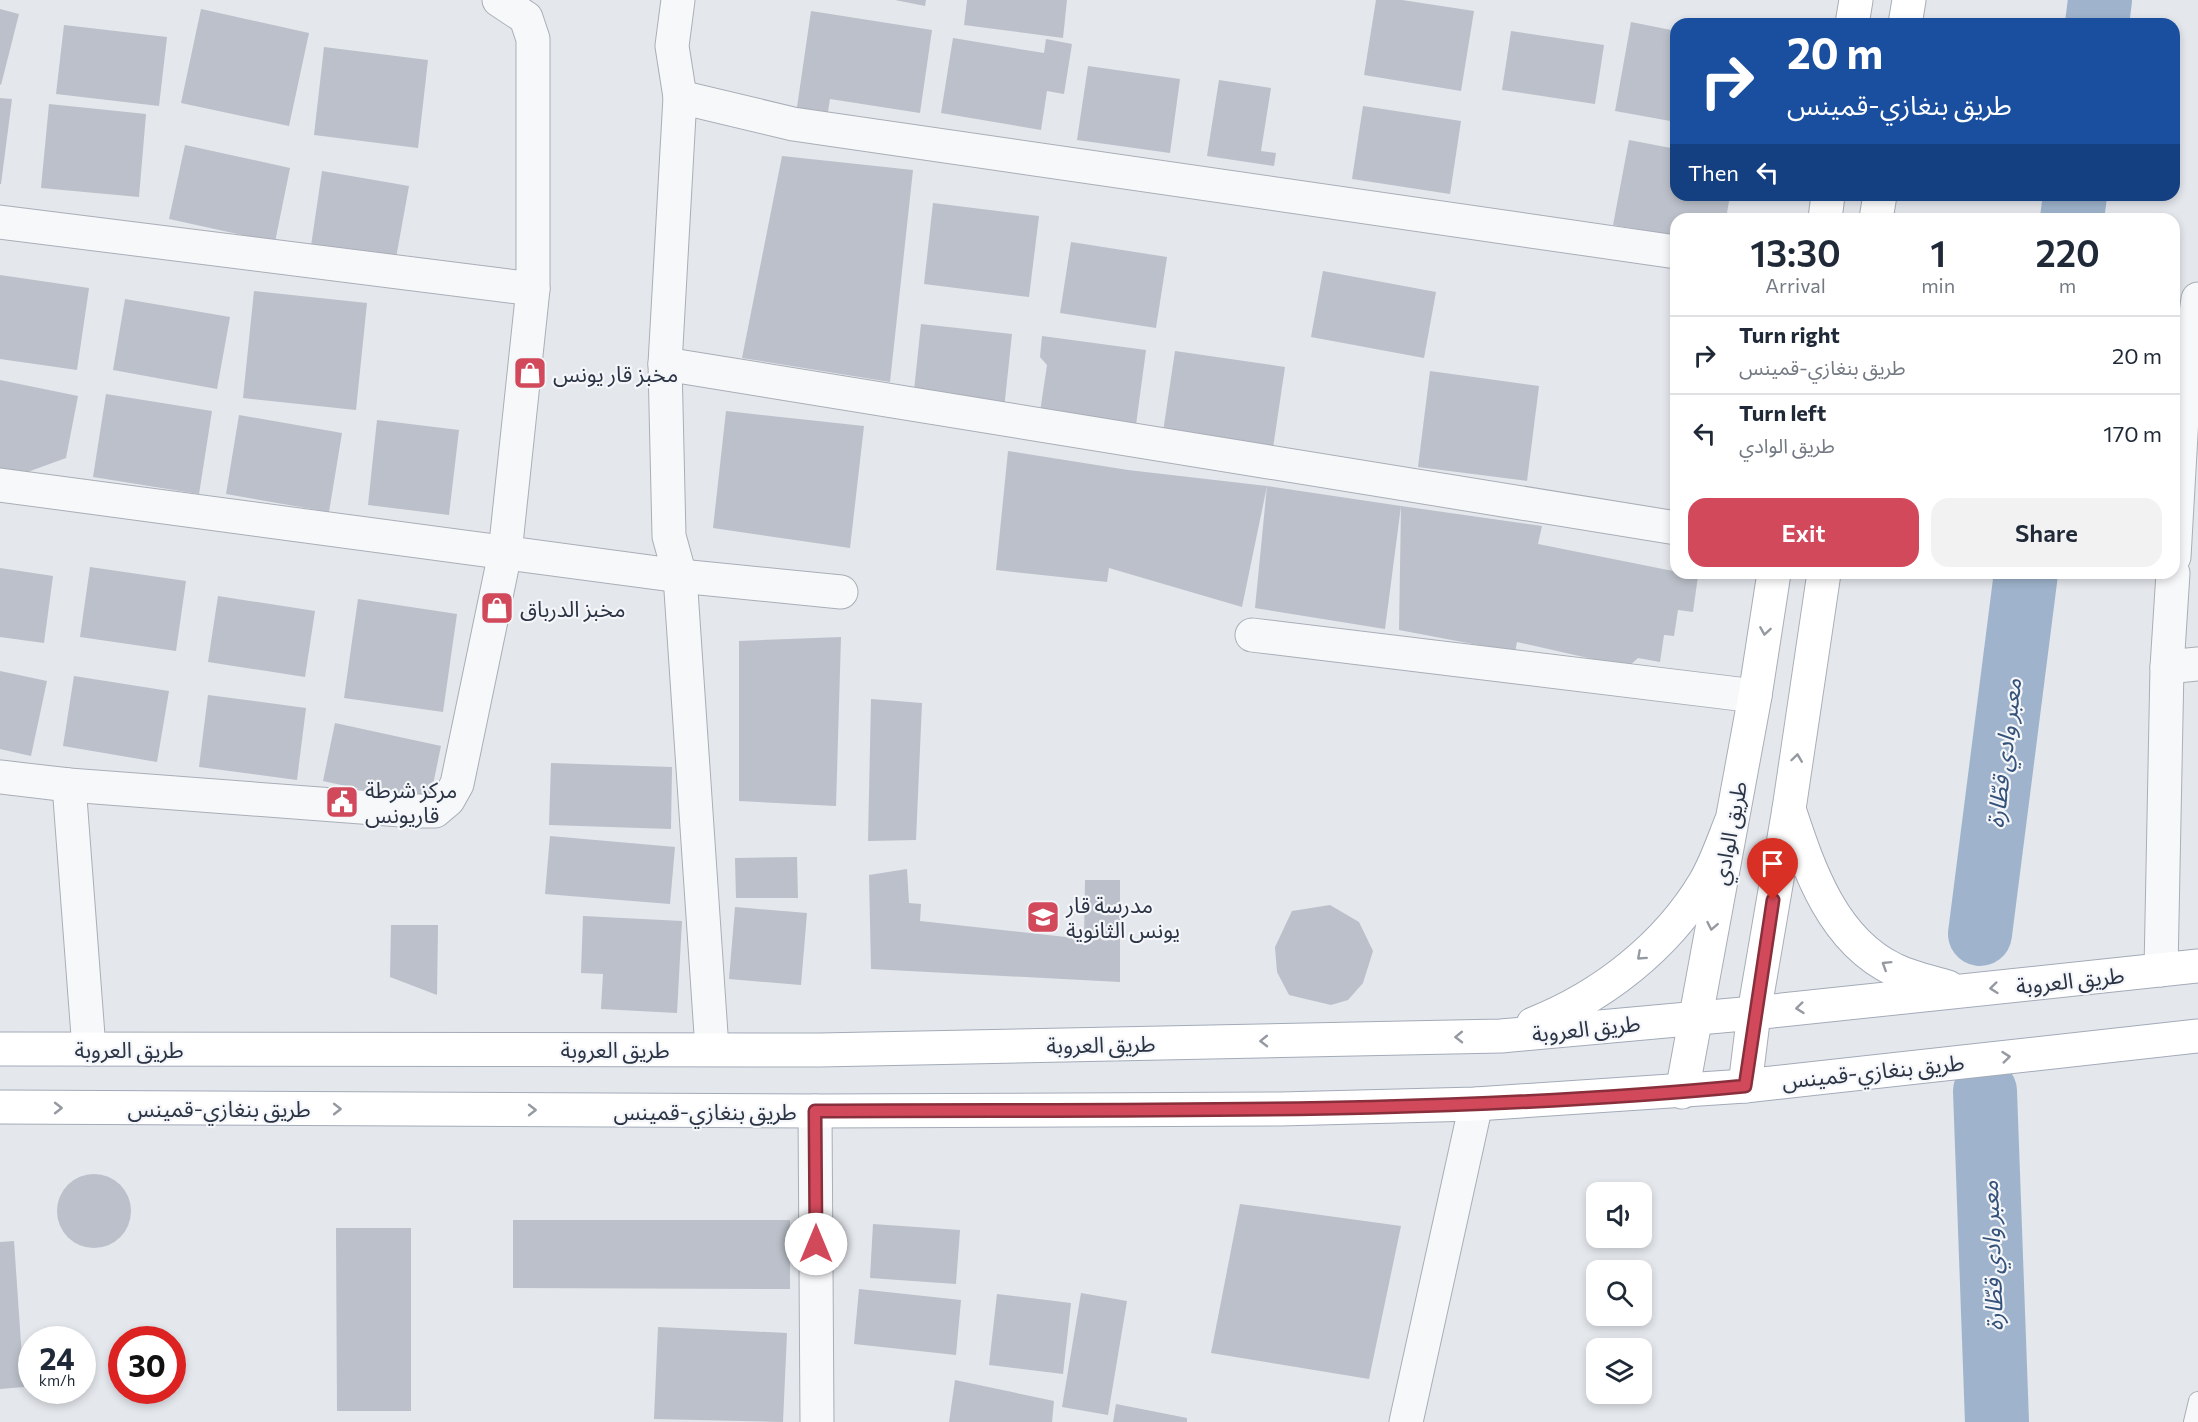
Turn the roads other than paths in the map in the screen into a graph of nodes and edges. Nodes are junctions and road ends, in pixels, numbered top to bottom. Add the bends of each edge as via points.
1 (499, 0) edge
2 (678, 0) edge
3 (1856, 0) edge
4 (1909, 0) edge
5 (1853, 18) edge
6 (1906, 18) edge
7 (680, 97) junction
8 (0, 222) edge
9 (1670, 251) edge
10 (533, 289) junction
11 (2198, 299) edge
12 (665, 364) junction
13 (2180, 452) edge
14 (0, 485) edge
15 (1670, 527) edge
16 (505, 553) junction
17 (680, 576) junction
18 (1773, 579) edge
19 (1823, 579) edge
20 (2174, 579) edge
21 (841, 592) dead end
22 (1252, 635) dead end
23 (2182, 665) edge
24 (1755, 696) junction
25 (0, 777) edge
26 (69, 785) junction
27 (1789, 809) junction
28 (1731, 822) junction
29 (2198, 966) edge
30 (2162, 970) junction
31 (1961, 991) junction
32 (1754, 1013) junction
33 (1695, 1017) junction
34 (1502, 1036) junction
35 (2198, 1036) edge
36 (0, 1049) edge
37 (89, 1049) junction
38 (712, 1049) junction
39 (1745, 1086) junction
40 (1682, 1092) junction
41 (1476, 1104) junction
42 (0, 1107) edge
43 (815, 1111) junction
44 (2198, 1401) edge
45 (817, 1422) edge
46 (1406, 1422) edge
47 (2193, 1422) edge

1 - 10 street via 526,18 533,39
2 - 7 street via 672,46
3 - 5 main road
4 - 6 main road
7 - 9 street via 793,124
7 - 12 street
8 - 10 street
10 - 16 street
11 - 13 street
12 - 15 street
12 - 17 street via 669,536
14 - 16 street
16 - 17 street
16 - 26 street via 457,784 448,800 435,811
17 - 21 street
17 - 38 street
18 -> 24 main road, طريق الوادي
27 -> 19 main road
20 - 23 street
22 - 24 street
23 - 30 street
24 - 28 main road, طريق الوادي
25 - 26 street
26 - 37 street
31 -> 27 main road via 1896,971 1870,955 1847,931 1811,875
27 - 32 main road
28 -> 33 main road, طريق الوادي
28 -> 34 main road via 1705,882 1666,934 1618,978 1563,1012
29 - 30 main road, طريق العروبة
30 -> 31 main road, طريق العروبة
31 -> 32 main road, طريق العروبة
32 - 33 main road, طريق العروبة
32 - 39 main road
33 - 34 main road, طريق العروبة
33 - 40 main road, طريق الوادي
34 -> 38 main road, طريق العروبة
39 -> 35 main road, طريق بنغازي-قمينس
36 - 37 main road, طريق العروبة
37 - 38 main road, طريق العروبة
39 - 40 main road, طريق بنغازي-قمينس
40 - 41 main road, طريق بنغازي-قمينس
41 - 43 main road, طريق بنغازي-قمينس
41 - 46 street
42 -> 43 main road, طريق بنغازي-قمينس
43 - 45 street
44 - 47 lane

